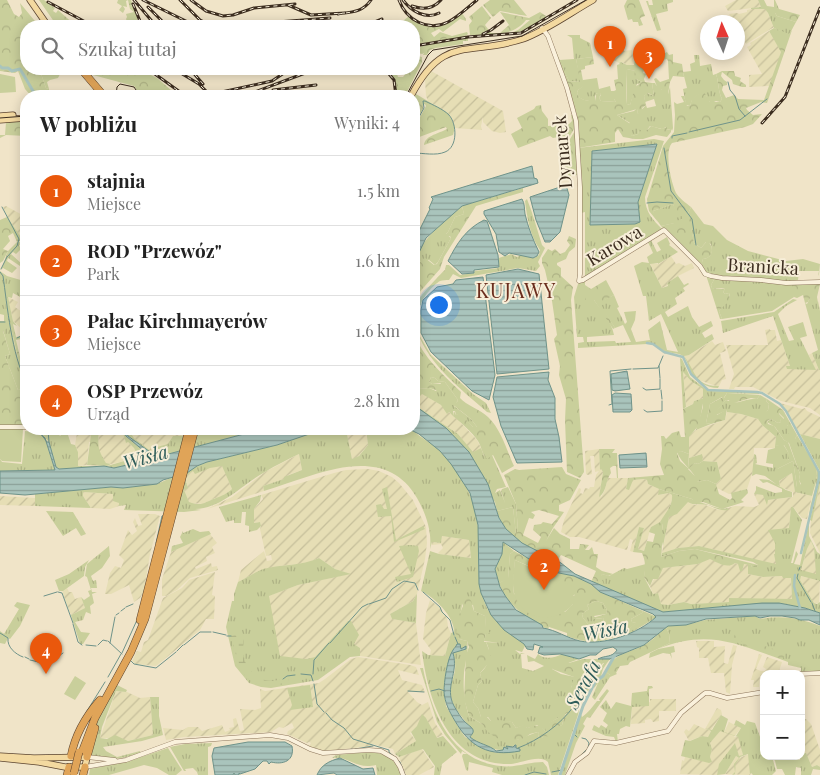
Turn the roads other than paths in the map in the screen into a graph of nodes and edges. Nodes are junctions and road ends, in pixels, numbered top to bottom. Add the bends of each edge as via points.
1 (30, 0) edge
2 (34, 0) edge
3 (591, 0) edge
4 (44, 20) edge
5 (48, 20) edge
6 (542, 28) junction
7 (82, 75) edge
8 (86, 75) edge
9 (94, 90) edge
10 (99, 90) edge
11 (414, 90) edge
12 (0, 116) edge
13 (20, 117) edge
14 (8, 118) junction
15 (0, 120) edge
16 (664, 230) joint
17 (578, 281) joint
18 (820, 282) edge
19 (0, 426) edge
20 (20, 427) edge
21 (189, 435) edge
22 (193, 435) edge
23 (167, 529) junction
24 (820, 673) edge
25 (805, 674) edge
26 (760, 693) edge
27 (101, 700) junction
28 (83, 754) junction
29 (71, 756) junction
30 (0, 757) edge
31 (132, 758) junction
32 (85, 767) junction
33 (74, 773) edge
34 (403, 775) edge
35 (568, 775) edge

1 - 4 main road
2 - 5 main road
3 - 6 main road
6 - 11 main road via 516,41 462,49 445,55 426,71
6 - 17 street, Dymarek via 548,36 576,121 580,197
7 - 9 highway
8 - 10 highway
12 - 14 main road
13 - 14 main road
14 - 15 main road
16 - 17 street, Karowa
16 - 18 street, Branicka via 705,274 786,283
19 - 20 street
21 - 23 highway
22 - 23 highway
23 - 27 highway via 142,629
24 - 25 street
26 - 35 street via 727,698 705,694 682,713 668,731 616,743 594,741
27 - 28 highway via 88,726
27 - 29 highway via 79,732
28 - 29 main road
28 - 31 street via 108,760
28 - 32 main road
28 - 33 highway, bridge
29 - 30 main road
29 - 33 main road
30 - 33 main road via 39,762
31 - 32 street
31 - 34 street via 180,742 270,735 288,738 319,752 381,751 395,759
32 - 33 highway
32 - 33 main road

